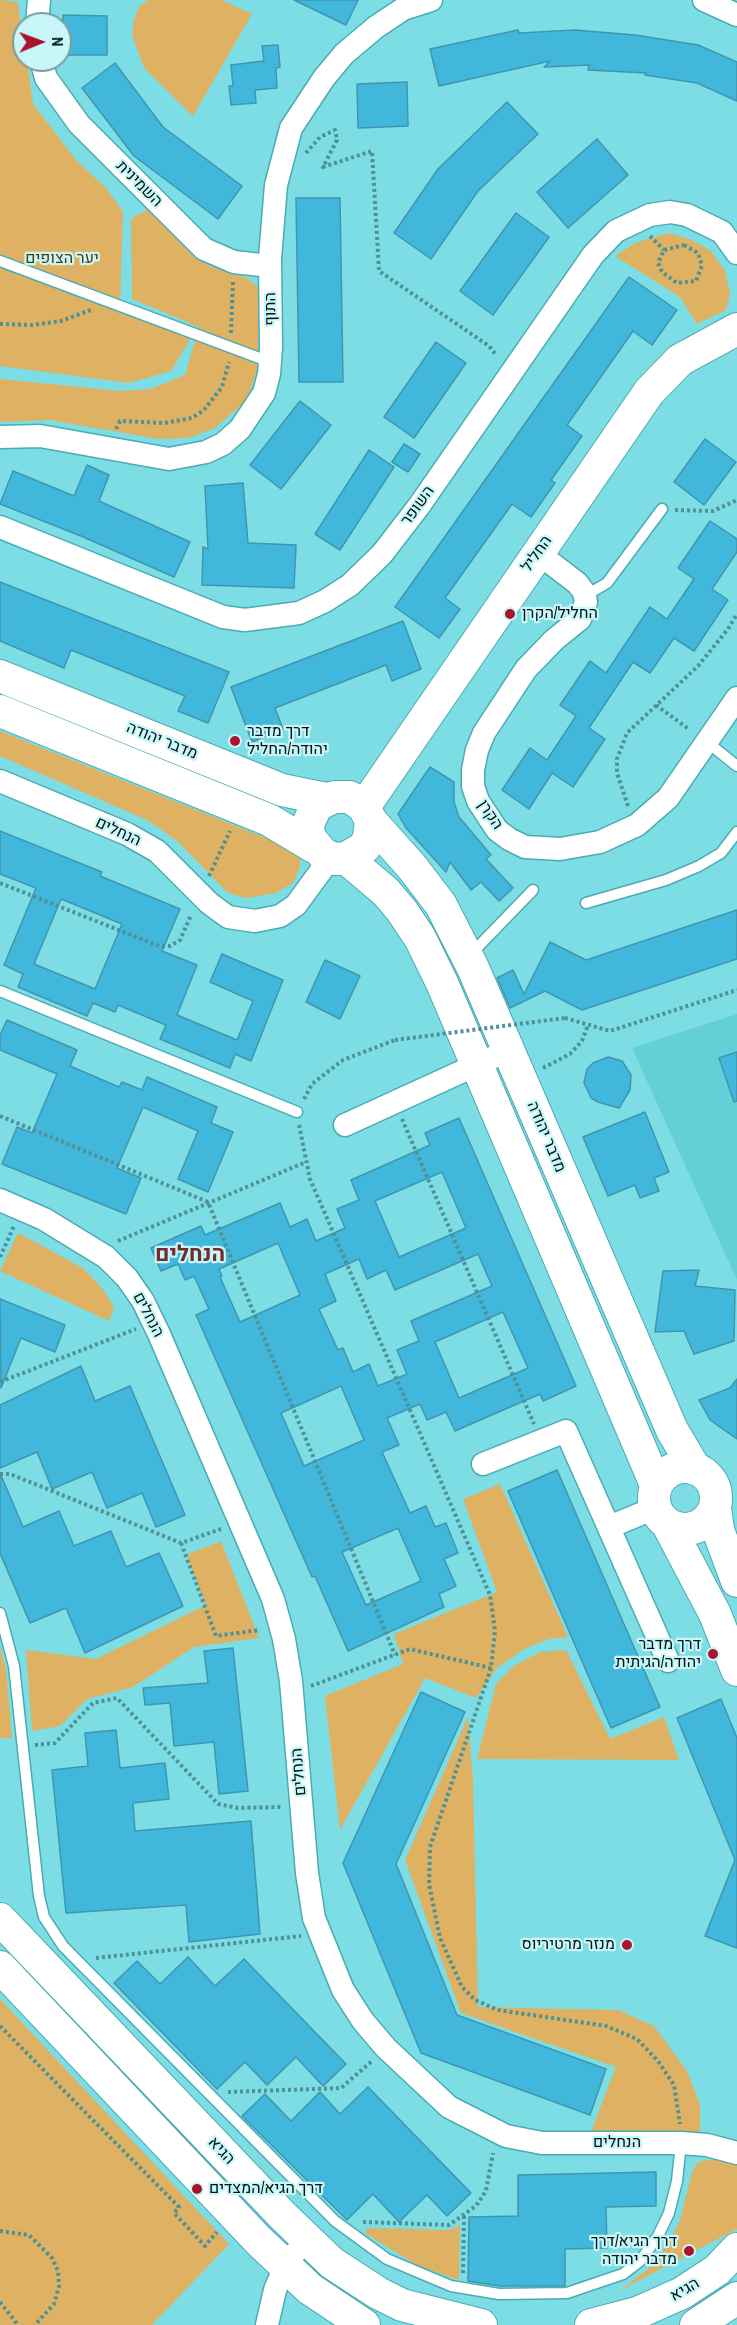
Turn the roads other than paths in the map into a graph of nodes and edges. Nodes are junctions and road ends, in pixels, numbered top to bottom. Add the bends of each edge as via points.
1 (431, 0) edge
2 (704, 0) edge
3 (401, 5) edge
4 (737, 15) edge
5 (44, 72) edge
6 (737, 253) edge
7 (0, 261) edge
8 (270, 266) junction
9 (737, 329) edge
10 (270, 362) junction
11 (0, 437) edge
12 (662, 509) road end
13 (0, 527) edge
14 (538, 553) junction
15 (585, 596) junction
16 (0, 676) edge
17 (737, 698) edge
18 (0, 711) edge
19 (707, 742) junction
20 (737, 766) edge
21 (0, 781) edge
22 (326, 798) junction
23 (367, 814) junction
24 (737, 832) edge
25 (330, 854) junction
26 (533, 890) dead end
27 (586, 903) dead end
28 (468, 957) junction
29 (0, 991) edge
30 (514, 1063) junction
31 (477, 1065) junction
32 (297, 1112) road end
33 (345, 1125) dead end
34 (0, 1200) edge
35 (483, 1464) dead end
36 (737, 1471) edge
37 (713, 1486) edge
38 (660, 1506) junction
39 (609, 1527) junction
40 (737, 1581) edge
41 (0, 1613) edge
42 (668, 1661) dead end
43 (737, 1670) edge
44 (0, 1918) edge
45 (0, 1967) edge
46 (681, 2143) junction
47 (734, 2147) edge
48 (306, 2238) junction
49 (737, 2249) edge
50 (285, 2266) junction
51 (737, 2298) edge
52 (267, 2325) edge
53 (364, 2325) edge
54 (481, 2325) edge
55 (591, 2325) edge
56 (696, 2325) edge

1 - 3 street, התוף
2 - 4 street
3 - 8 street, התוף via 344,54 291,129 277,180
5 - 8 street, השמינית via 60,101 79,124 204,249 234,262
6 - 13 street, השופר via 722,232 687,215 650,214 616,231 593,255 382,554 350,585 299,613 245,620 223,617
7 - 10 lane
8 - 10 street, התוף
9 - 14 street, החליל via 680,360 660,380
10 - 11 street, התוף via 264,393 254,412 223,444 206,452 169,459 40,436
12 - 15 lane via 607,583
14 - 15 street via 578,583
14 - 23 street, החליל
15 - 19 street, הקרן via 580,619 533,660 484,734 473,770 473,786 484,813 497,830 525,847 560,849 615,837 637,825 668,798
16 - 22 street, מדבר יהודה via 282,790
17 - 19 street, הקרן
18 - 25 street, מדבר יהודה via 241,809
19 - 20 lane
21 - 25 street, הנחלים via 127,834 157,851 228,917 255,921 279,916 296,905
22 - 23 street via 350,797
22 - 25 street via 311,814 308,824
23 - 25 street via 369,837 364,847
23 - 28 street, מדבר יהודה via 435,897
24 - 27 lane via 721,853 699,866 666,880
25 - 31 street, מדבר יהודה via 386,892 411,925 442,983
26 - 28 lane
28 - 30 street, מדבר יהודה
29 - 32 lane
30 - 31 street
30 - 37 street, מדבר יהודה via 672,1430
31 - 33 street
31 - 38 street, מדבר יהודה
34 - 46 street, הנחלים via 97,1250 127,1278 153,1322 273,1599 292,1694 314,1918 343,1990 363,2021 386,2049 449,2107 497,2132 542,2143
35 - 39 street via 566,1431
36 - 37 street
37 - 38 street via 684,1467 672,1470
37 - 38 street via 710,1518 692,1530 680,1530
37 - 40 street, מדבר יהודה via 718,1530
38 - 39 street
38 - 43 street, מדבר יהודה via 715,1614
39 - 42 street
41 - 46 lane via 14,1666 44,1917 63,1946 347,2231 387,2259 463,2289 499,2294 567,2293 623,2274 640,2261 669,2213
44 - 48 street, הגיא
45 - 50 street, הגיא
46 - 47 street, הנחלים
48 - 50 street
48 - 54 street, הגיא via 332,2263 386,2297 432,2314
49 - 55 street, הגיא via 717,2270 682,2293 637,2313
50 - 52 street
50 - 53 street, הגיא via 310,2289
51 - 56 street

